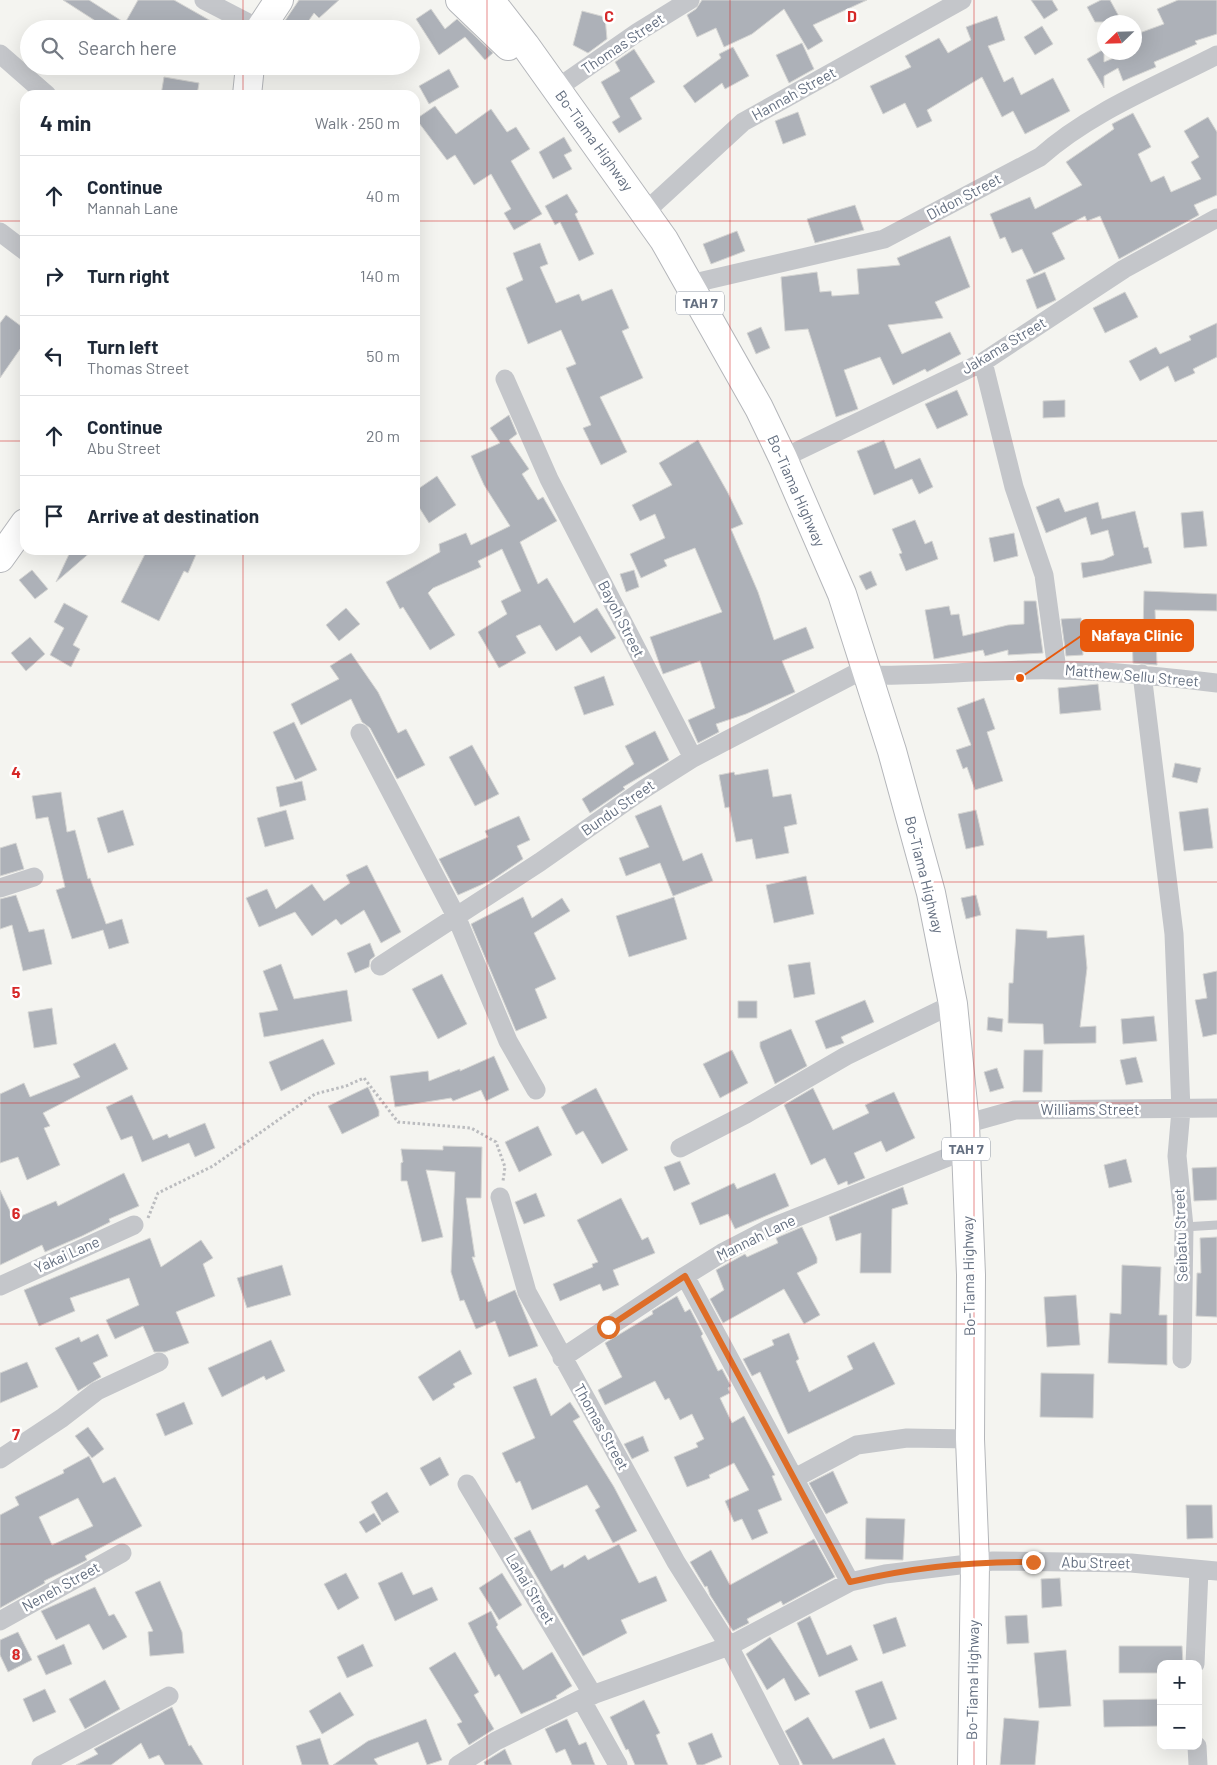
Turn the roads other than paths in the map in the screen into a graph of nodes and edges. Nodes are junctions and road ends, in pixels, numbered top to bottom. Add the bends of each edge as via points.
1 (204, 0) edge
2 (290, 0) edge
3 (460, 0) edge
4 (490, 0) edge
5 (690, 0) edge
6 (962, 0) edge
7 (267, 19) edge
8 (0, 54) edge
9 (1217, 55) edge
10 (20, 71) edge
11 (24, 75) edge
12 (249, 75) edge
13 (550, 81) junction
14 (41, 90) edge
15 (248, 90) edge
16 (645, 212) junction
17 (1217, 218) edge
18 (0, 232) edge
19 (20, 247) edge
20 (690, 284) junction
21 (983, 362) junction
22 (505, 379) dead end
23 (783, 458) junction
24 (20, 530) edge
25 (0, 558) edge
26 (1057, 670) junction
27 (867, 672) junction
28 (1142, 674) junction
29 (1217, 683) edge
30 (360, 733) dead end
31 (693, 758) junction
32 (34, 877) dead end
33 (0, 888) edge
34 (456, 916) junction
35 (380, 966) dead end
36 (953, 1004) junction
37 (536, 1090) dead end
38 (1217, 1108) edge
39 (1181, 1110) junction
40 (966, 1137) junction
41 (680, 1148) dead end
42 (500, 1197) road end
43 (134, 1225) road end
44 (1217, 1225) edge
45 (1184, 1227) junction
46 (685, 1276) junction
47 (0, 1286) edge
48 (562, 1358) junction
49 (1182, 1360) dead end
50 (159, 1362) dead end
51 (970, 1439) junction
52 (0, 1459) edge
53 (795, 1478) junction
54 (467, 1484) dead end
55 (122, 1553) dead end
56 (975, 1565) junction
57 (1208, 1570) edge
58 (850, 1582) junction
59 (0, 1621) edge
60 (729, 1646) junction
61 (1196, 1660) edge
62 (169, 1696) dead end
63 (587, 1697) junction
64 (1197, 1750) edge
65 (41, 1765) edge
66 (458, 1765) edge
67 (618, 1765) edge
68 (790, 1765) edge
69 (972, 1765) edge
70 (1198, 1765) edge

1 - 7 street
2 - 7 main road
3 - 13 main road, Bo-Tiama Highway / TAH 7
4 - 13 main road, Bo-Tiama Highway / TAH 7
5 - 13 street, Thomas Street
6 - 16 street, Hannah Street via 743,122
8 - 10 street
9 - 20 street, Didon Street via 1103,114 1058,141 1040,158 884,239
11 - 14 street
12 - 15 main road
13 - 16 main road, Bo-Tiama Highway / TAH 7
16 - 20 main road, Bo-Tiama Highway / TAH 7
17 - 21 street, Jakama Street via 1124,269
18 - 19 street
20 - 23 main road, Bo-Tiama Highway / TAH 7
21 - 23 street, Jakama Street
21 - 26 street via 1014,487 1044,575
22 - 31 street, Bayoh Street via 549,479
23 - 27 main road, Bo-Tiama Highway / TAH 7 via 842,594
24 - 25 main road
26 - 27 street, Matthew Sellu Street via 908,676
26 - 28 street, Matthew Sellu Street
27 - 31 street, Bundu Street
27 - 36 main road, Bo-Tiama Highway / TAH 7 via 931,893
28 - 29 street, Matthew Sellu Street
28 - 39 street, Seibatu Street via 1174,934
30 - 34 street
31 - 34 street, Bundu Street
32 - 33 street
34 - 35 street, Bundu Street
34 - 37 street via 508,1041
36 - 40 main road, Bo-Tiama Highway / TAH 7
36 - 41 street via 846,1056
38 - 39 street, Williams Street
39 - 40 street, Williams Street via 1015,1110
39 - 45 street, Seibatu Street via 1177,1156
40 - 46 street, Mannah Lane via 770,1228
40 - 51 main road, Bo-Tiama Highway / TAH 7 via 971,1275
42 - 48 street, Thomas Street via 527,1292
43 - 47 street, Yakai Lane
44 - 45 lane
45 - 49 street, Seibatu Street
46 - 48 street, Mannah Lane
46 - 53 street
48 - 60 street, Thomas Street via 676,1562
50 - 52 street via 97,1391
51 - 53 street via 907,1438 857,1445
51 - 56 main road, Bo-Tiama Highway / TAH 7
53 - 58 street
54 - 63 street, Lahai Street
55 - 59 street, Neneh Street
56 - 57 street, Abu Street via 993,1561 1132,1564
56 - 58 street via 885,1574
56 - 69 main road, Bo-Tiama Highway / TAH 7
57 - 61 street
58 - 60 street
60 - 63 street
60 - 68 street, Thomas Street
62 - 65 street
63 - 66 street via 496,1741
63 - 67 street, Lahai Street
64 - 70 street

